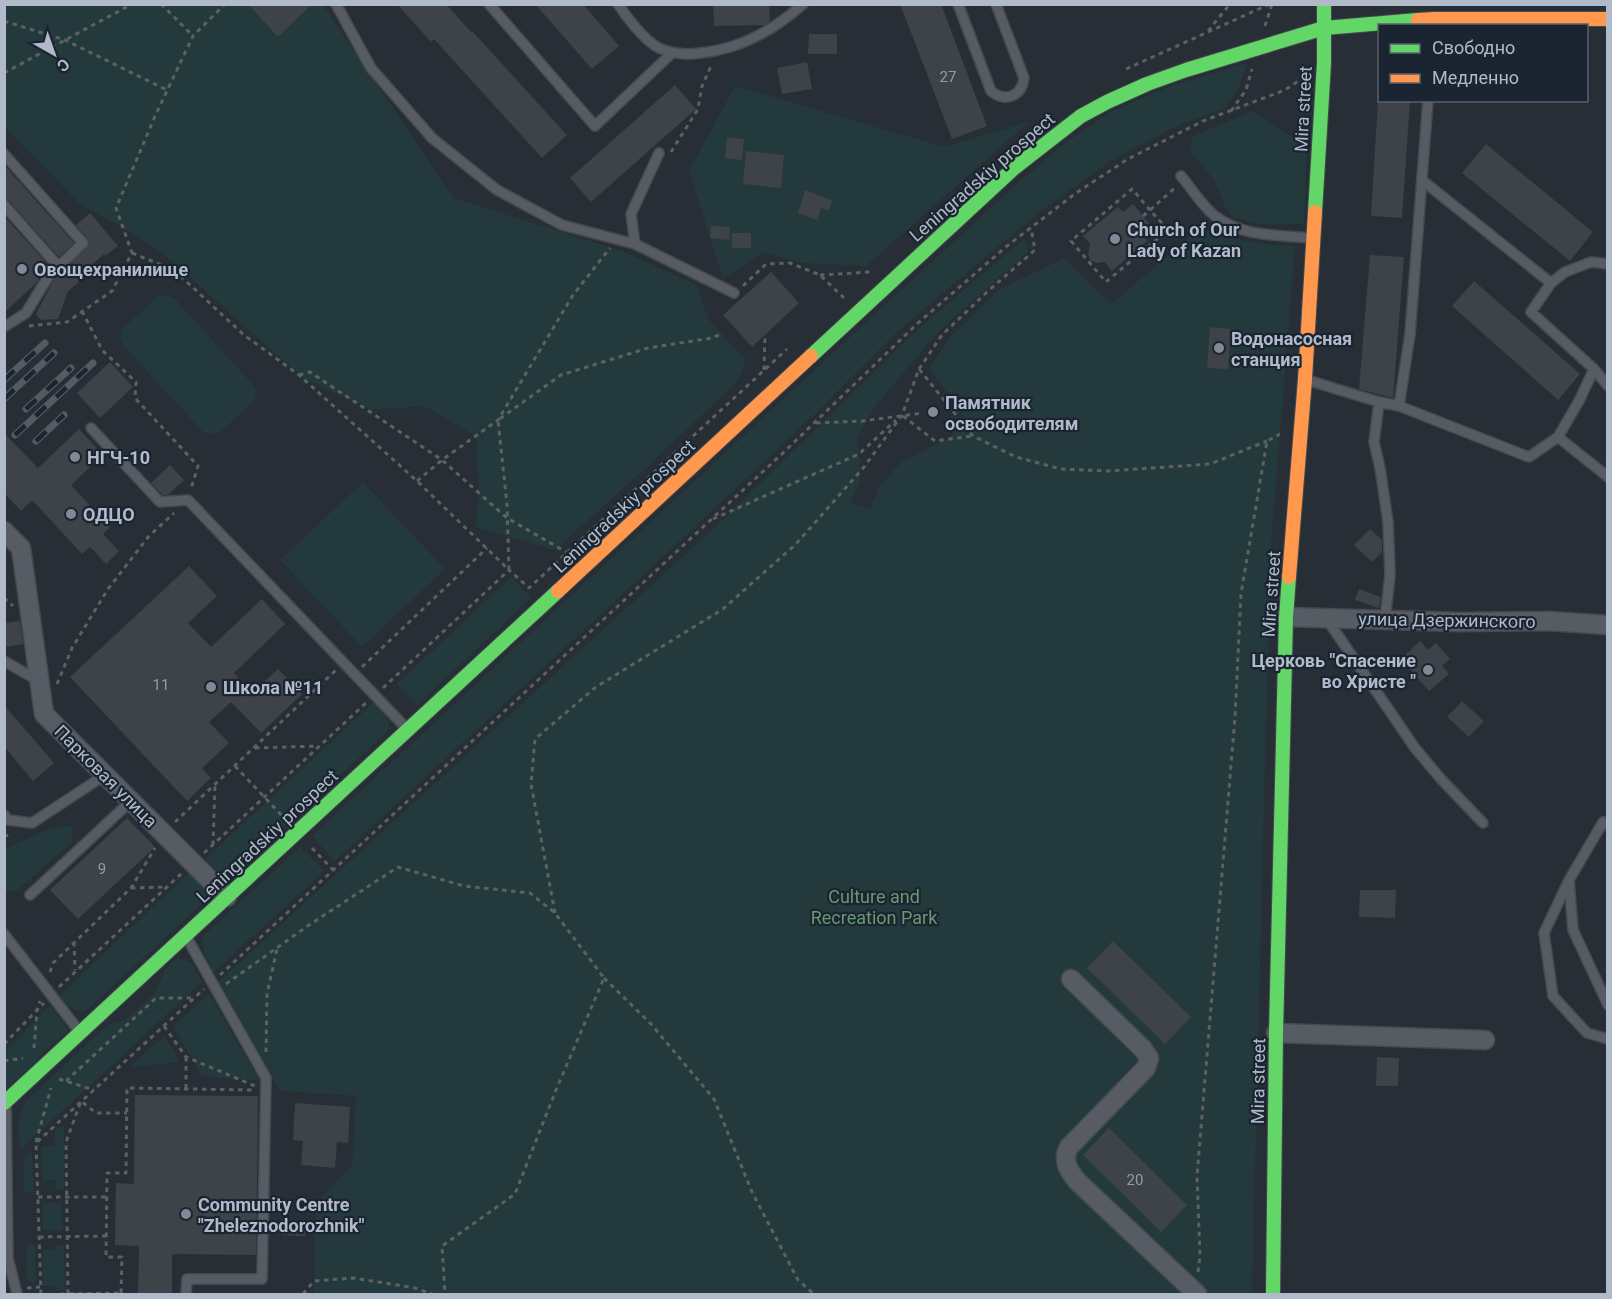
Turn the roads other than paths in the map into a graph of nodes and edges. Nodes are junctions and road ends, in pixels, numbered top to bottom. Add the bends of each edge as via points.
1 (336, 4) edge
2 (489, 4) edge
3 (618, 4) edge
4 (803, 4) edge
5 (958, 4) edge
6 (996, 4) edge
7 (1324, 4) edge
8 (1545, 12) edge
9 (1608, 18) edge
10 (1433, 22) edge
11 (1396, 24) edge
12 (1378, 25) edge
13 (1323, 28) junction
14 (672, 53) junction
15 (1428, 102) edge
16 (4, 154) edge
17 (663, 155) road end
18 (1183, 178) road end
19 (1423, 181) junction
20 (4, 205) edge
21 (1314, 238) junction
22 (634, 244) junction
23 (1608, 264) edge
24 (58, 266) junction
25 (1551, 283) junction
26 (734, 293) road end
27 (4, 327) edge
28 (1594, 369) junction
29 (1305, 379) junction
30 (1608, 386) edge
31 (1379, 402) junction
32 (1399, 406) junction
33 (91, 428) dead end
34 (1558, 437) junction
35 (1608, 477) edge
36 (4, 531) edge
37 (1286, 617) junction
38 (1326, 618) junction
39 (1385, 620) junction
40 (1608, 625) edge
41 (4, 662) edge
42 (39, 681) junction
43 (408, 731) junction
44 (105, 775) junction
45 (131, 801) junction
46 (4, 815) edge
47 (1483, 823) dead end
48 (1608, 825) edge
49 (1569, 880) junction
50 (30, 895) dead end
51 (227, 897) junction
52 (4, 934) edge
53 (186, 936) junction
54 (1071, 979) dead end
55 (1608, 1005) edge
56 (81, 1033) junction
57 (1276, 1033) junction
58 (1608, 1039) edge
59 (1485, 1040) dead end
60 (5, 1102) edge
61 (6, 1259) edge
62 (17, 1294) edge
63 (186, 1294) edge
64 (1197, 1294) edge
65 (1273, 1294) edge

1 - 22 lane via 371,68 432,138 497,190 562,225
2 - 14 lane via 595,126
3 - 14 lane via 657,47
4 - 14 lane via 788,18 748,41 718,51
5 - 6 lane via 991,90 1007,98 1020,91 1024,78
7 - 13 street, Mira street
8 - 9 street, Leningradskiy prospect
8 - 10 street, Leningradskiy prospect
10 - 11 street, Leningradskiy prospect
12 - 13 street, Leningradskiy prospect
13 - 21 street, Mira street
13 - 43 street, Leningradskiy prospect via 1147,84 1081,116 1057,134 1013,169
15 - 19 lane
16 - 24 lane via 83,243
17 - 22 lane via 632,214
18 - 21 lane via 1214,216 1232,226 1256,233
19 - 25 lane
19 - 32 lane via 1410,334
20 - 24 lane
21 - 29 street, Mira street
22 - 26 lane
23 - 25 lane via 1590,262 1565,272
24 - 27 lane via 26,313
25 - 28 lane via 1531,312
28 - 30 lane
28 - 34 lane
29 - 31 lane
29 - 37 street, Mira street
31 - 32 lane
31 - 39 lane via 1374,442 1388,522 1390,575
32 - 34 lane via 1529,457
33 - 43 lane via 160,502 188,500
34 - 35 lane
36 - 42 street, Парковая улица via 21,548
37 - 38 street, улица Дзержинского
37 - 57 street, Mira street
38 - 39 street, улица Дзержинского
38 - 47 lane via 1415,748
39 - 40 street, улица Дзержинского
41 - 42 lane
42 - 44 street, Парковая улица via 44,714
43 - 51 street, Leningradskiy prospect
44 - 45 street, Парковая улица
44 - 46 lane via 32,823
45 - 50 lane
45 - 51 street, Парковая улица
48 - 49 lane via 1603,822
49 - 55 lane via 1574,930
49 - 58 lane via 1544,933 1552,996 1587,1033
51 - 53 street, Leningradskiy prospect
52 - 56 lane
53 - 56 street, Leningradskiy prospect
53 - 63 lane via 266,1078 262,1279 187,1279
54 - 64 street via 1149,1058 1146,1068 1069,1147 1066,1166 1077,1181
56 - 60 street, Leningradskiy prospect
57 - 59 street
57 - 65 street, Mira street
60 - 61 lane
61 - 62 lane

